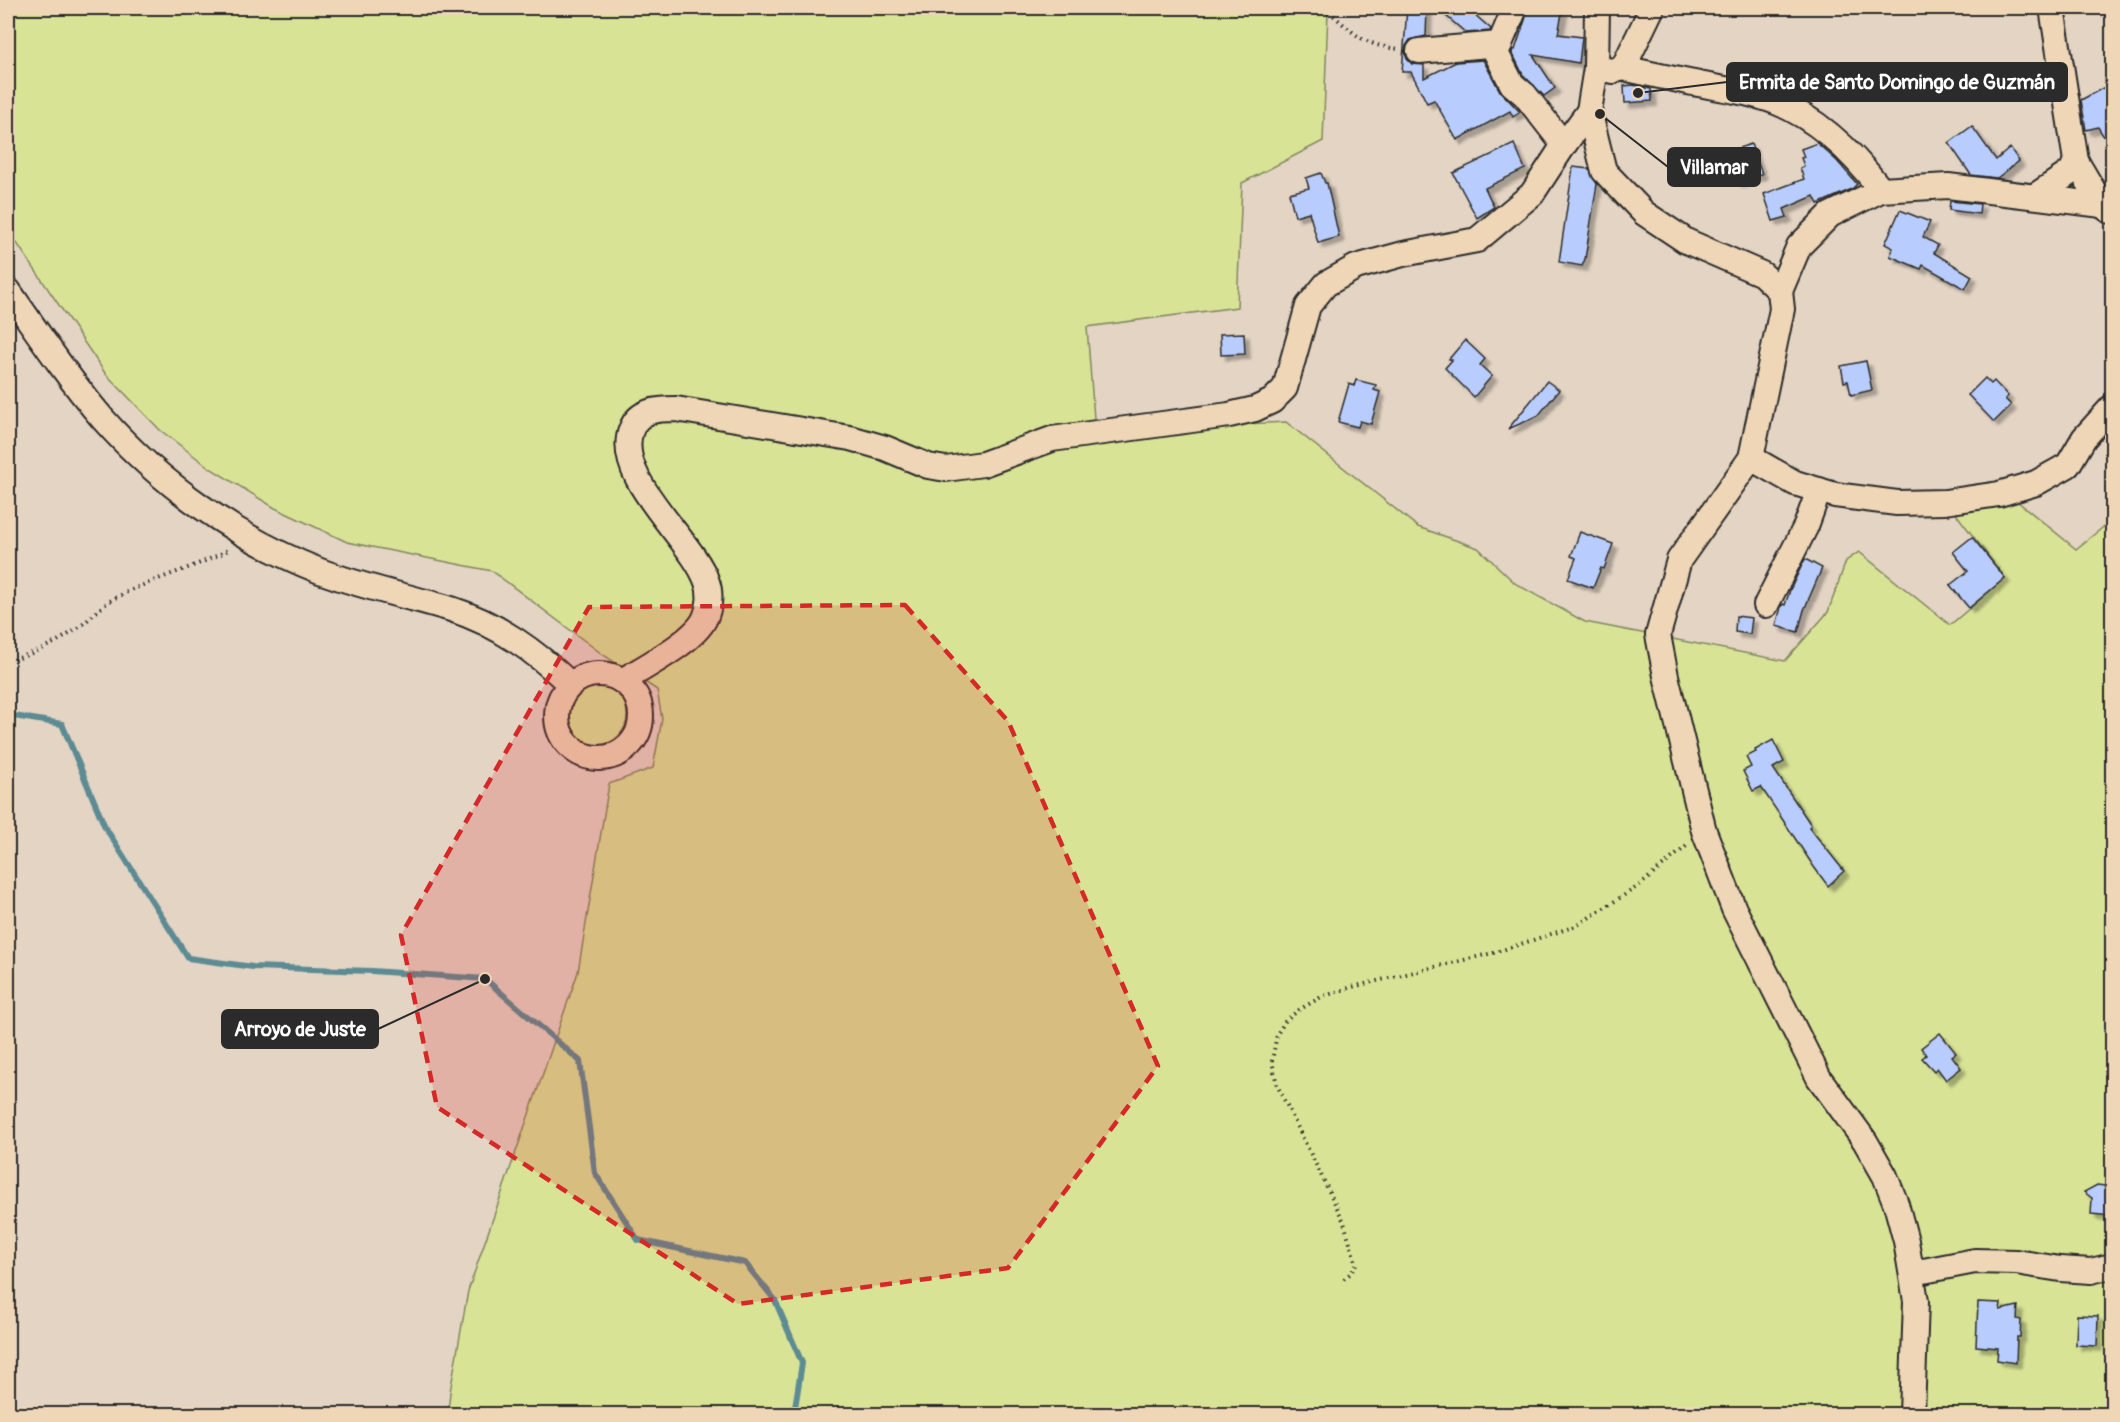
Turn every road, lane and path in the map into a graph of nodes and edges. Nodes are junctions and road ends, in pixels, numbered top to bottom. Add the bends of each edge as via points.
1 (1324, 8) edge
2 (1515, 8) edge
3 (1597, 8) edge
4 (1652, 8) edge
5 (2052, 8) edge
6 (1500, 44) junction
7 (1419, 51) joint
8 (1596, 68) junction
9 (1623, 69) junction
10 (1590, 111) junction
11 (1563, 145) junction
12 (2076, 161) junction
13 (1881, 190) junction
14 (2035, 196) junction
15 (2107, 209) edge
16 (8, 290) edge
17 (1780, 291) junction
18 (2112, 406) edge
19 (1751, 458) junction
20 (1819, 490) junction
21 (251, 538) junction
22 (1766, 605) dead end
23 (8, 662) edge
24 (622, 681) junction
25 (571, 685) junction
26 (1704, 831) junction
27 (2112, 1266) edge
28 (1913, 1273) junction
29 (1344, 1279) dead end
30 (1912, 1414) edge

1 - 7 path via 1371,44
2 - 6 street
3 - 8 street
4 - 9 street
5 - 12 street
6 - 7 street
6 - 11 street via 1496,53 1512,84
8 - 9 street
8 - 10 street
9 - 13 street via 1776,102 1807,118 1834,139
10 - 11 street
10 - 17 street via 1604,171 1644,213 1686,241 1762,274
11 - 24 street via 1532,194 1477,240 1356,267 1326,284 1308,306 1285,388 1272,401 1255,409 1052,439 983,464 946,469 850,438 676,409 644,413 634,423 627,440 628,454 637,479 707,581 710,599 705,618 690,637
12 - 14 street via 2071,172
12 - 15 street
13 - 14 street via 1948,186
13 - 17 street via 1830,215 1799,246
14 - 15 street
16 - 21 street via 104,420 177,488
17 - 19 street via 1782,309
18 - 20 street via 2084,438 2068,465 2027,486 1945,502 1897,503
19 - 20 street via 1795,483
19 - 26 street via 1679,560 1658,635
20 - 22 street via 1806,526
21 - 23 path via 208,561 110,601 50,646
21 - 25 street via 321,571 469,615 536,653
24 - 25 street via 594,674
24 - 25 street via 640,708 639,727 626,748 610,757 591,758 572,749 559,732 557,709
26 - 28 street via 1734,909 1795,1033 1819,1078 1885,1176
26 - 29 path via 1640,885 1576,926 1493,953 1352,987 1321,998 1286,1020 1274,1045 1276,1085 1344,1222 1356,1264
27 - 28 street via 2091,1271 1975,1261
28 - 30 street via 1916,1333

